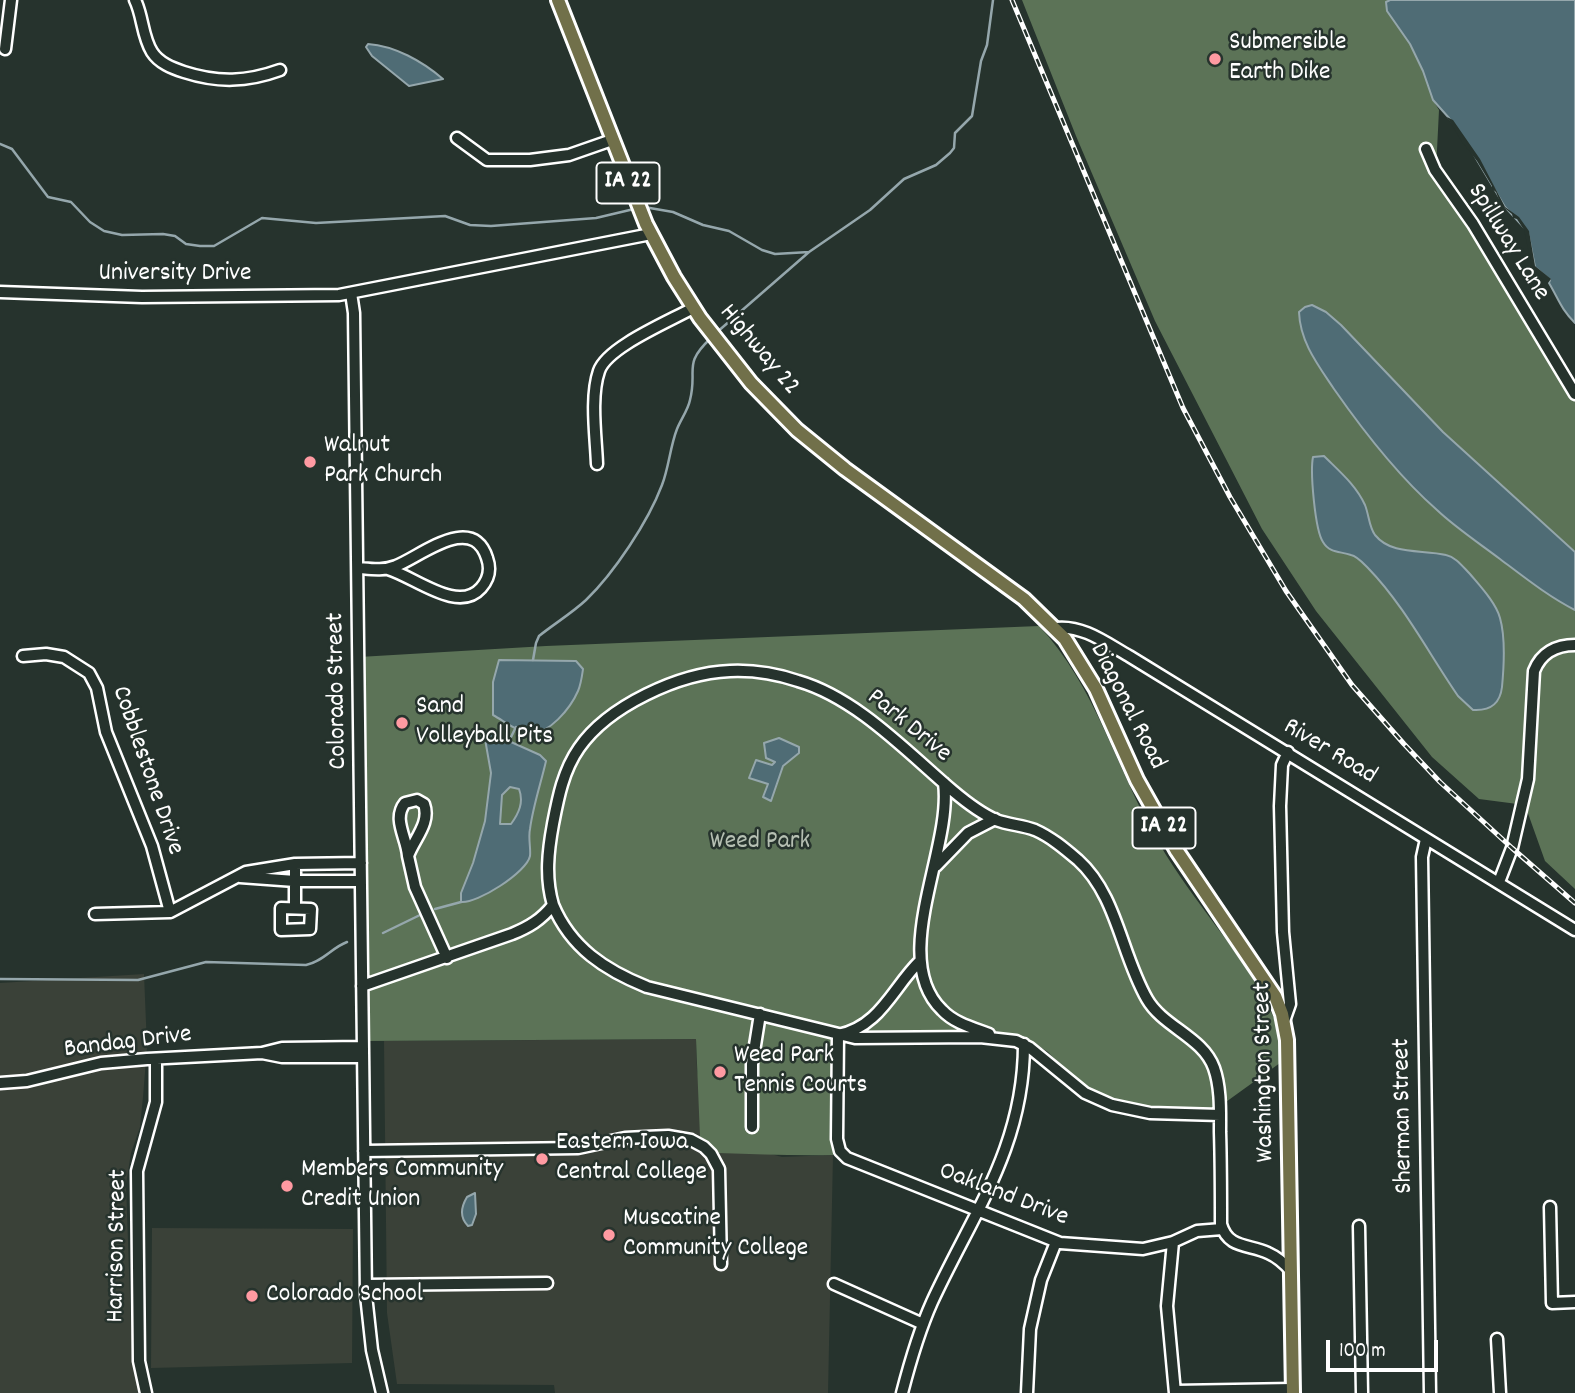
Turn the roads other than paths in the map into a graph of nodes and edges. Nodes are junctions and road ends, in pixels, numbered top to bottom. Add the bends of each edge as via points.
1 (11, 0) edge
2 (135, 0) edge
3 (558, 0) edge
4 (5, 49) dead end
5 (280, 70) dead end
6 (457, 138) dead end
7 (612, 140) junction
8 (1426, 149) dead end
9 (651, 234) junction
10 (0, 292) edge
11 (351, 293) junction
12 (693, 308) junction
13 (1575, 394) edge
14 (597, 464) dead end
15 (359, 569) junction
16 (388, 569) junction
17 (1056, 628) junction
18 (1575, 645) edge
19 (23, 656) dead end
20 (1288, 752) junction
21 (944, 783) junction
22 (995, 819) junction
23 (1426, 839) junction
24 (408, 856) junction
25 (361, 863) junction
26 (295, 864) junction
27 (933, 870) junction
28 (240, 877) junction
29 (295, 881) junction
30 (362, 881) junction
31 (1499, 882) junction
32 (553, 905) junction
33 (295, 908) dead end
34 (170, 912) junction
35 (95, 914) dead end
36 (561, 923) junction
37 (532, 926) junction
38 (1575, 930) edge
39 (447, 958) junction
40 (920, 961) junction
41 (362, 986) junction
42 (760, 1014) junction
43 (868, 1021) junction
44 (1284, 1021) junction
45 (838, 1035) junction
46 (996, 1037) junction
47 (873, 1039) junction
48 (1024, 1044) junction
49 (363, 1052) junction
50 (156, 1059) junction
51 (0, 1083) edge
52 (1220, 1115) junction
53 (752, 1127) dead end
54 (364, 1151) junction
55 (1550, 1207) dead end
56 (980, 1211) junction
57 (1359, 1226) dead end
58 (1222, 1229) junction
59 (1056, 1242) junction
60 (1173, 1242) junction
61 (721, 1264) dead end
62 (1291, 1271) junction
63 (547, 1283) dead end
64 (835, 1284) dead end
65 (366, 1285) junction
66 (1575, 1302) edge
67 (923, 1324) junction
68 (1497, 1339) dead end
69 (1293, 1391) edge
70 (1175, 1392) edge
71 (146, 1393) edge
72 (382, 1393) edge
73 (902, 1393) edge
74 (1027, 1393) edge
75 (1362, 1393) edge
76 (1430, 1393) edge
77 (1500, 1393) edge

1 - 4 street
2 - 5 street via 152,53 175,69 224,81 254,79
3 - 7 main road, Highway 22 / IA 22
6 - 7 street via 487,160 569,155
7 - 9 main road, Highway 22 / IA 22
8 - 13 street, Spillway Lane
9 - 11 street
9 - 12 main road, Highway 22 / IA 22
10 - 11 street, University Drive via 142,297
11 - 15 street, Colorado Street
12 - 14 street via 616,350 601,367 595,384
12 - 17 main road, Highway 22 / IA 22 via 751,383 797,430 1024,599
15 - 16 street
15 - 25 street, Colorado Street
16 - 16 street via 461,598 479,590 489,566 477,543 459,538 444,540
17 - 20 street, River Road via 1072,628 1098,638
17 - 44 main road, Diagonal Road / IA 22 via 1085,669 1137,780 1177,851 1267,983
18 - 31 street via 1553,649 1540,658 1534,671 1528,779
19 - 34 street, Cobblestone Drive via 64,657 89,673 97,688 106,733 152,846
20 - 23 street, River Road
20 - 44 street, Washington Street via 1282,765 1280,806 1290,1004
21 - 22 street, Park Drive
21 - 27 street via 945,818
21 - 32 street, Park Drive via 856,711 810,684 749,671 694,677 618,712 591,734 574,757 561,788 550,839 548,880
22 - 27 street via 968,833
22 - 52 street, Park Drive via 1046,836 1096,880 1147,1000 1214,1066
23 - 31 street, River Road
23 - 76 street, Sherman Street via 1422,857
24 - 24 street via 400,813 405,803 417,800 427,813
24 - 39 street via 415,887
25 - 26 street
25 - 30 street, Colorado Street
26 - 28 street
26 - 29 street
27 - 40 street
28 - 29 street
28 - 34 street
29 - 30 street
29 - 33 street
30 - 41 street, Colorado Street
31 - 38 street, River Road
32 - 36 street, Park Drive
32 - 37 street
34 - 35 street
36 - 37 street
36 - 42 street, Park Drive via 591,957 626,979
37 - 39 street
39 - 41 street
40 - 43 street
40 - 46 street via 925,985 943,1012
41 - 49 street, Colorado Street
42 - 45 street, Park Drive
42 - 53 street via 752,1065
43 - 45 street
43 - 47 street
44 - 62 main road, Washington Street / IA 22
45 - 47 street, Park Drive
45 - 56 street, Oakland Drive via 838,1145 847,1158
46 - 47 street, Park Drive
46 - 48 street, Park Drive
48 - 52 street, Park Drive via 1085,1093 1112,1105 1150,1113
48 - 56 street via 1015,1124
49 - 50 street, Bandag Drive
49 - 54 street, Colorado Street
50 - 51 street, Bandag Drive via 101,1063
50 - 71 street, Harrison Street via 156,1102 137,1171 139,1361
52 - 58 street, Park Drive
54 - 61 street via 578,1148 668,1136 691,1140 712,1154 719,1169
54 - 65 street, Colorado Street
55 - 66 street via 1552,1303
56 - 59 street, Oakland Drive
56 - 67 street
57 - 75 street
58 - 60 street, Oakland Drive via 1197,1231
58 - 62 street via 1232,1242 1270,1254
59 - 60 street, Oakland Drive via 1143,1249
59 - 74 street via 1030,1329
60 - 70 street via 1167,1306
62 - 69 main road, Washington Street / IA 22
63 - 65 street
64 - 67 street
65 - 72 street, Colorado Street via 372,1350
67 - 73 street
68 - 77 street
69 - 70 street

